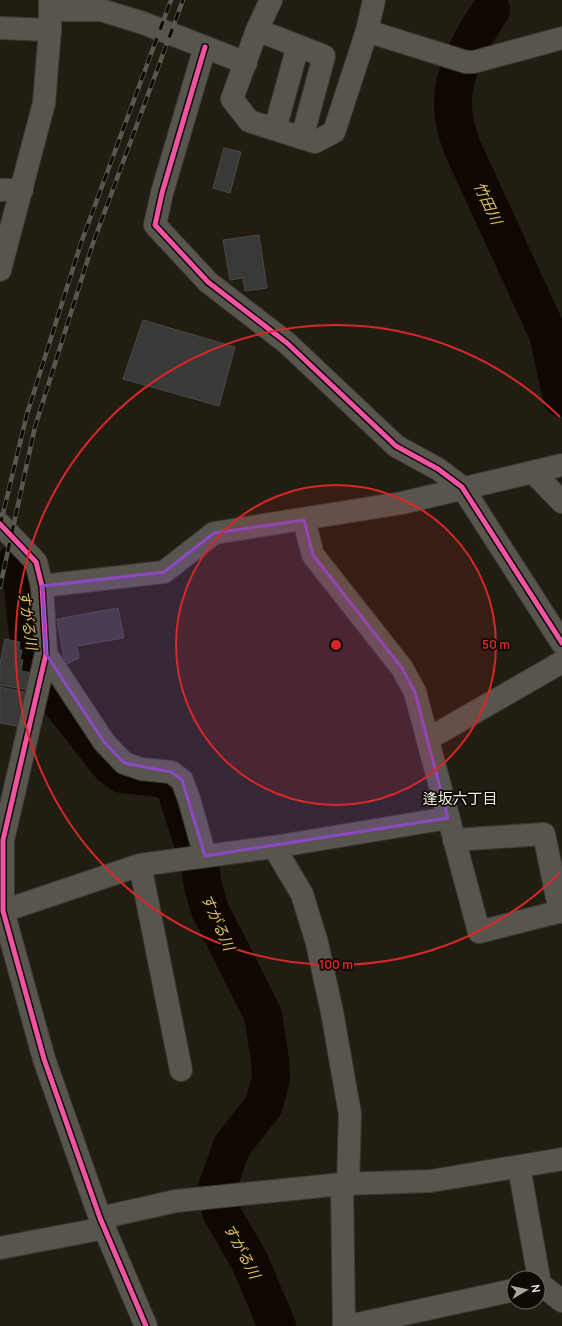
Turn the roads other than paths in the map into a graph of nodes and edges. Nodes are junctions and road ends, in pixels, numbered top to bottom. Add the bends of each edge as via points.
1 (271, 0) edge
2 (374, 0) edge
3 (103, 5) edge
4 (50, 13) edge
5 (0, 28) edge
6 (257, 30) junction
7 (367, 31) junction
8 (562, 38) edge
9 (298, 46) junction
10 (205, 47) junction
11 (246, 63) junction
12 (275, 129) junction
13 (302, 138) junction
14 (0, 190) edge
15 (22, 190) junction
16 (0, 270) edge
17 (562, 465) edge
18 (534, 473) junction
19 (462, 487) junction
20 (562, 502) edge
21 (304, 520) junction
22 (0, 524) edge
23 (42, 586) junction
24 (562, 643) edge
25 (562, 662) edge
26 (42, 669) junction
27 (428, 739) junction
28 (448, 818) junction
29 (454, 840) junction
30 (274, 846) junction
31 (199, 857) junction
32 (140, 866) junction
33 (3, 911) junction
34 (561, 911) edge
35 (182, 1070) dead end
36 (562, 1159) edge
37 (519, 1167) junction
38 (345, 1184) junction
39 (103, 1223) junction
40 (0, 1248) edge
41 (537, 1270) edge
42 (546, 1289) edge
43 (506, 1292) edge
44 (562, 1301) edge
45 (146, 1326) edge
46 (344, 1326) edge
47 (349, 1326) edge

1 - 6 street
2 - 7 street
3 - 4 street via 73,12
3 - 10 street
4 - 5 street
4 - 15 street via 44,103
6 - 9 street
6 - 11 street
7 - 8 street via 474,62
7 - 13 street via 334,132 315,142
9 - 12 street
9 - 13 street via 324,56
10 - 11 street
10 - 19 street via 162,193 155,226 208,282 287,343 396,446 438,469
11 - 12 street via 232,99 249,121
12 - 13 street
14 - 15 street
15 - 16 street
17 - 18 street
18 - 19 street
18 - 20 street
19 - 21 street via 402,503
19 - 24 street
21 - 23 street via 214,533 164,572
21 - 27 street via 313,555 402,668 415,692
22 - 23 street via 36,562
23 - 26 street
25 - 27 street
26 - 31 street via 124,763 141,769 171,772 182,780 189,798
26 - 33 street via 3,840
27 - 28 street
28 - 29 street
28 - 30 street
29 - 34 street via 544,834
29 - 34 street via 479,932
30 - 31 street
30 - 38 street via 302,894 317,943 332,1012 350,1114
31 - 32 street
32 - 33 street
32 - 35 street
33 - 39 street via 44,1059
36 - 37 street
37 - 38 street via 431,1181
37 - 41 street
38 - 39 street via 176,1201
38 - 46 street
39 - 40 street
39 - 45 street
42 - 44 street
43 - 47 street

